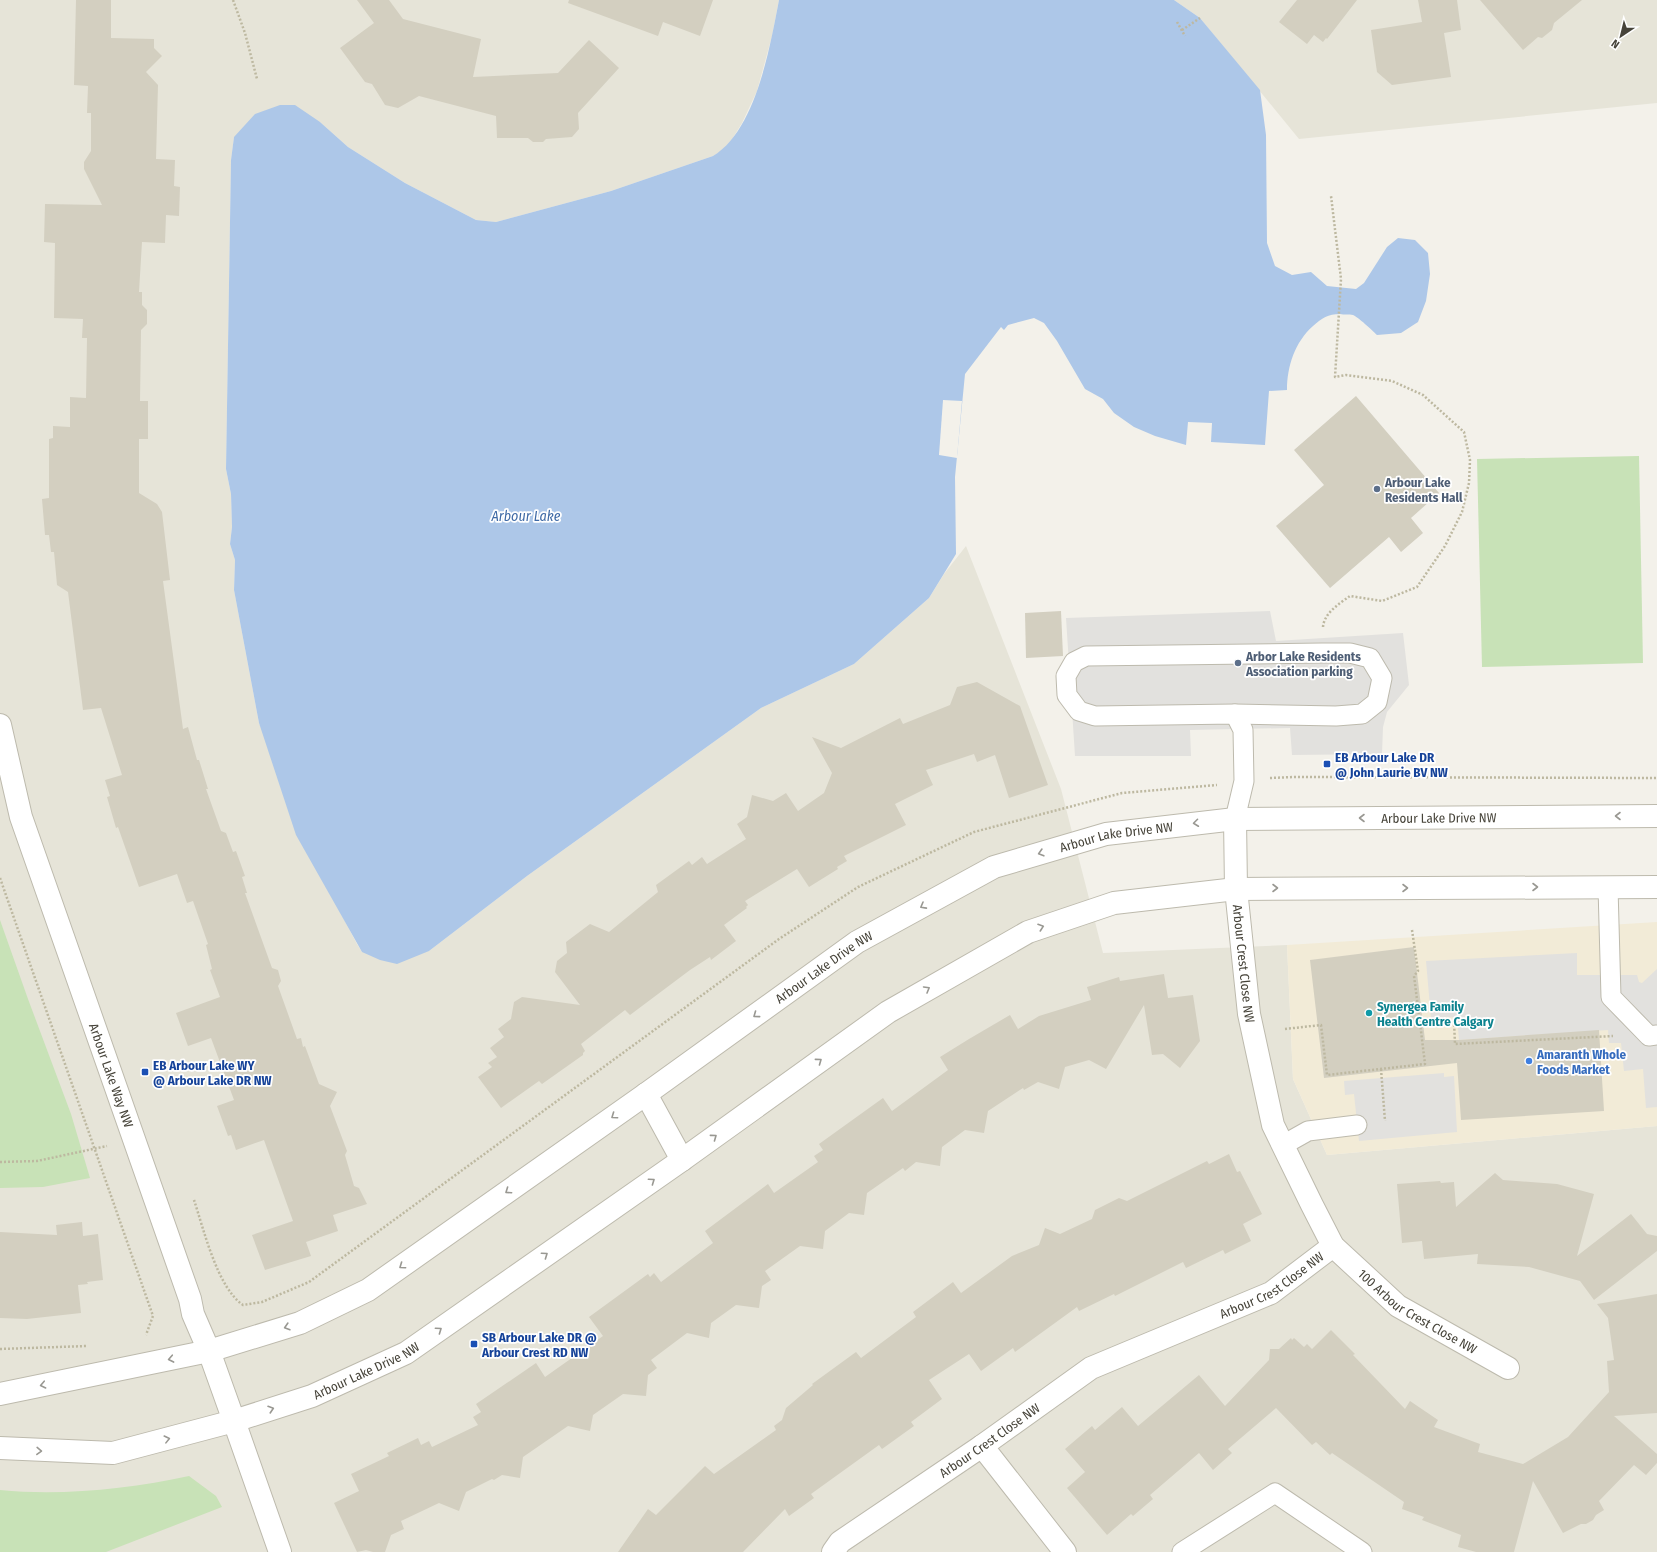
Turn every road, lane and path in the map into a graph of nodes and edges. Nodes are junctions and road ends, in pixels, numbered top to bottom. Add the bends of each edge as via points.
1 (233, 0) edge
2 (1200, 18) dead end
3 (1177, 22) dead end
4 (1182, 30) junction
5 (1186, 36) dead end
6 (257, 79) dead end
7 (1331, 196) dead end
8 (1322, 653) junction
9 (1235, 714) junction
10 (0, 725) edge
11 (1657, 778) edge
12 (1244, 781) junction
13 (1657, 816) edge
14 (1234, 819) junction
15 (0, 878) edge
16 (1657, 886) edge
17 (1608, 887) junction
18 (1236, 889) junction
19 (1412, 930) dead end
20 (1420, 1023) junction
21 (1285, 1029) dead end
22 (1653, 1036) edge
23 (1381, 1069) junction
24 (646, 1094) junction
25 (1385, 1121) dead end
26 (1357, 1125) dead end
27 (134, 1138) junction
28 (1283, 1145) junction
29 (95, 1150) junction
30 (682, 1160) junction
31 (0, 1162) edge
32 (194, 1200) dead end
33 (1333, 1246) junction
34 (144, 1338) dead end
35 (90, 1346) dead end
36 (0, 1349) edge
37 (209, 1351) junction
38 (1508, 1368) dead end
39 (0, 1394) edge
40 (234, 1421) junction
41 (982, 1446) junction
42 (0, 1448) edge
43 (280, 1552) edge
44 (833, 1552) edge
45 (1065, 1552) edge
46 (1182, 1552) edge
47 (1362, 1552) edge

1 - 6 path
2 - 4 path
3 - 4 path
4 - 5 path
7 - 8 path via 1341,279 1336,377 1346,375 1392,381 1422,395 1464,432 1470,460 1469,483 1462,512 1445,546 1418,587 1382,601 1350,596 1334,608 1324,623
8 - 9 lane via 1350,653 1370,658 1382,678 1378,702 1362,714
8 - 9 lane via 1086,656 1074,662 1066,676 1067,695 1079,711 1095,716
9 - 12 lane via 1243,730
10 - 27 street, Arbour Lake Way NW via 21,817
11 - 12 path via 1281,777
12 - 14 lane
12 - 32 path via 1122,793 974,832 858,887 779,939 309,1282 262,1302 243,1305 235,1300 225,1285
13 -> 14 street, Arbour Lake Drive NW
14 - 18 street, Arbour Crest Close NW
14 -> 24 street, Arbour Lake Drive NW via 1106,834 994,867 857,942
15 - 29 path
16 - 17 street, Arbour Lake Drive NW
18 -> 17 street, Arbour Lake Drive NW
17 - 22 lane via 1610,997
18 - 28 street, Arbour Crest Close NW via 1249,1014 1273,1125
30 -> 18 street, Arbour Lake Drive NW via 888,1012 1028,932 1114,903
19 - 20 path via 1418,971 1414,976
20 - 22 path via 1454,1022 1455,1044
20 - 23 path via 1425,1064
21 - 23 path via 1321,1025 1327,1075
23 - 25 path
24 - 30 street
24 -> 37 street, Arbour Lake Drive NW via 368,1290 300,1323
26 - 28 lane via 1308,1131
27 - 29 path
27 - 37 street, Arbour Lake Way NW via 193,1314
28 - 33 street, Arbour Crest Close NW
29 - 31 path via 37,1161
29 - 34 path via 153,1316
40 -> 30 street, Arbour Lake Drive NW via 312,1396 406,1353
33 - 38 street, 100 Arbour Crest Close NW via 1398,1306
33 - 41 street, Arbour Crest Close NW via 1270,1293 1091,1368
35 - 36 path
37 -> 39 street, Arbour Lake Drive NW
37 - 40 street, Arbour Lake Way NW
42 -> 40 street, Arbour Lake Drive NW via 113,1453
40 - 43 street, Arbour Lake Way NW
41 - 44 street, Arbour Crest Close NW via 840,1542
41 - 45 street
46 - 47 lane via 1275,1493

